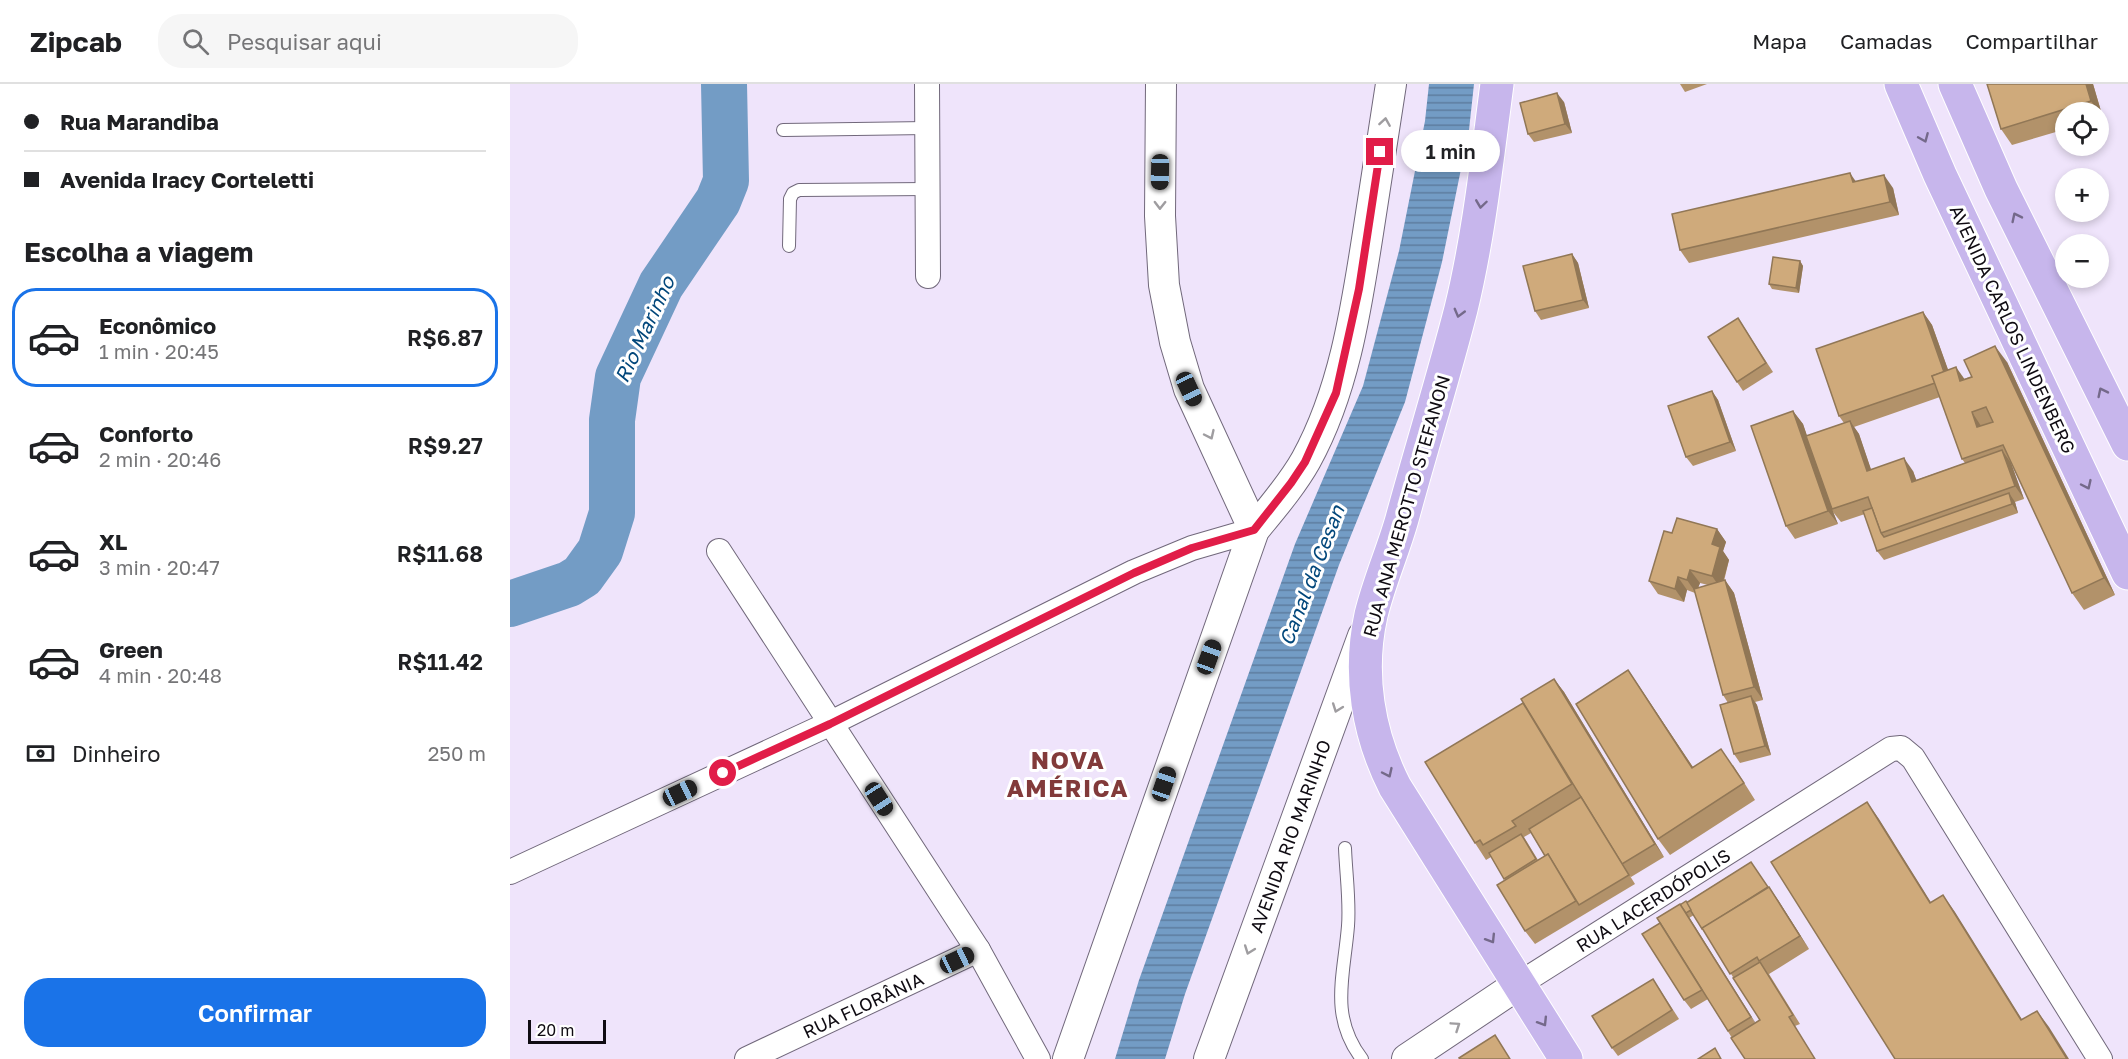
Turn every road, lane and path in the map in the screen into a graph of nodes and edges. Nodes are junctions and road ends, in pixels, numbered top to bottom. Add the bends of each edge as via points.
1 (927, 84) edge
2 (1161, 84) edge
3 (1391, 84) edge
4 (1497, 84) edge
5 (1901, 84) edge
6 (1955, 84) edge
7 (1961, 84) edge
8 (1972, 124) junction
9 (927, 128) junction
10 (783, 130) dead end
11 (928, 189) junction
12 (789, 246) dead end
13 (928, 276) dead end
14 (2128, 444) edge
15 (1232, 482) junction
16 (1291, 483) junction
17 (1254, 530) junction
18 (719, 551) dead end
19 (2128, 573) edge
20 (1371, 613) junction
21 (830, 724) junction
22 (1345, 848) dead end
23 (510, 872) edge
24 (978, 950) junction
25 (1519, 984) junction
26 (747, 1059) edge
27 (1038, 1059) edge
28 (1068, 1059) edge
29 (1209, 1059) edge
30 (1362, 1059) edge
31 (1407, 1059) edge
32 (1566, 1059) edge
33 (2100, 1059) edge

1 - 9 street
2 -> 15 street via 1160,216 1164,285 1174,342 1189,389
16 -> 3 street via 1305,462 1336,393 1359,289
4 -> 20 main road, RUA ANA MEROTTO STEFANON via 1474,256 1398,531
5 -> 19 main road, AVENIDA CARLOS LINDENBERG via 1945,186
6 - 8 main road
7 - 8 lane
14 -> 8 main road
9 - 10 lane
9 - 11 street
11 - 12 lane via 799,190 790,199
11 - 13 street
15 - 16 street via 1261,487
15 - 17 street
16 - 17 street
17 - 21 street via 1192,548 1134,573
17 - 28 street
18 - 21 street
20 -> 25 main road, RUA ANA MEROTTO STEFANON via 1366,692 1386,769
20 -> 29 street, AVENIDA RIO MARINHO
21 - 23 street
21 - 24 street
22 - 30 lane via 1348,924 1341,1010 1345,1029
24 - 26 street, RUA FLORÂNIA
24 - 27 street
31 -> 25 street, RUA LACERDÓPOLIS
25 -> 32 main road, RUA ANA MEROTTO STEFANON
25 - 33 street, RUA LACERDÓPOLIS via 1891,749 1901,748 1913,758

